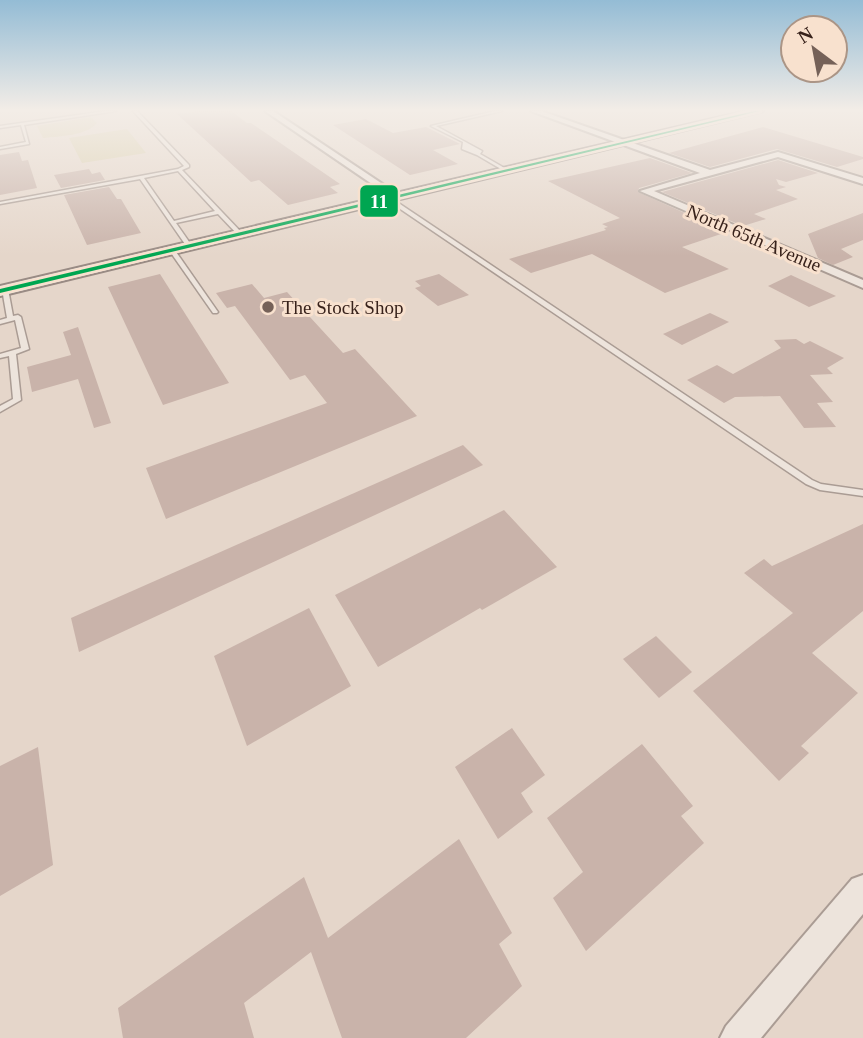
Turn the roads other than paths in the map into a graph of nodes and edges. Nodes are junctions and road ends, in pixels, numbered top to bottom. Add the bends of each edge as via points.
1 (181, 159) edge
2 (338, 159) edge
3 (487, 159) edge
4 (555, 159) edge
5 (662, 159) edge
6 (759, 159) edge
7 (795, 159) edge
8 (667, 161) joint
9 (179, 170) junction
10 (506, 171) junction
11 (704, 175) junction
12 (141, 177) junction
13 (863, 181) edge
14 (393, 198) junction
15 (0, 203) edge
16 (218, 212) junction
17 (174, 222) junction
18 (240, 234) junction
19 (189, 246) junction
20 (172, 250) junction
21 (861, 281) edge
22 (3, 290) edge
23 (215, 312) dead end
24 (10, 319) junction
25 (0, 322) edge
26 (12, 352) junction
27 (0, 356) edge
28 (0, 409) edge
29 (863, 493) edge
30 (863, 890) edge
31 (738, 1038) edge

1 - 9 lane via 187,166
2 - 14 street
3 - 10 lane
4 - 10 main road
5 - 8 street
6 - 11 street
7 - 13 street
8 - 11 street
9 - 12 lane
9 - 16 lane
10 - 14 main road
11 - 21 street, North 65th Avenue via 645,191
12 - 15 lane
12 - 17 lane
14 - 18 main road
14 - 29 lane via 808,482
16 - 17 lane
16 - 18 lane
17 - 19 lane
18 - 19 main road
19 - 20 main road
20 - 22 main road
20 - 23 lane
22 - 24 lane
24 - 25 lane
24 - 26 lane via 19,317 25,349
26 - 27 lane
26 - 28 lane via 17,400
30 - 31 street

